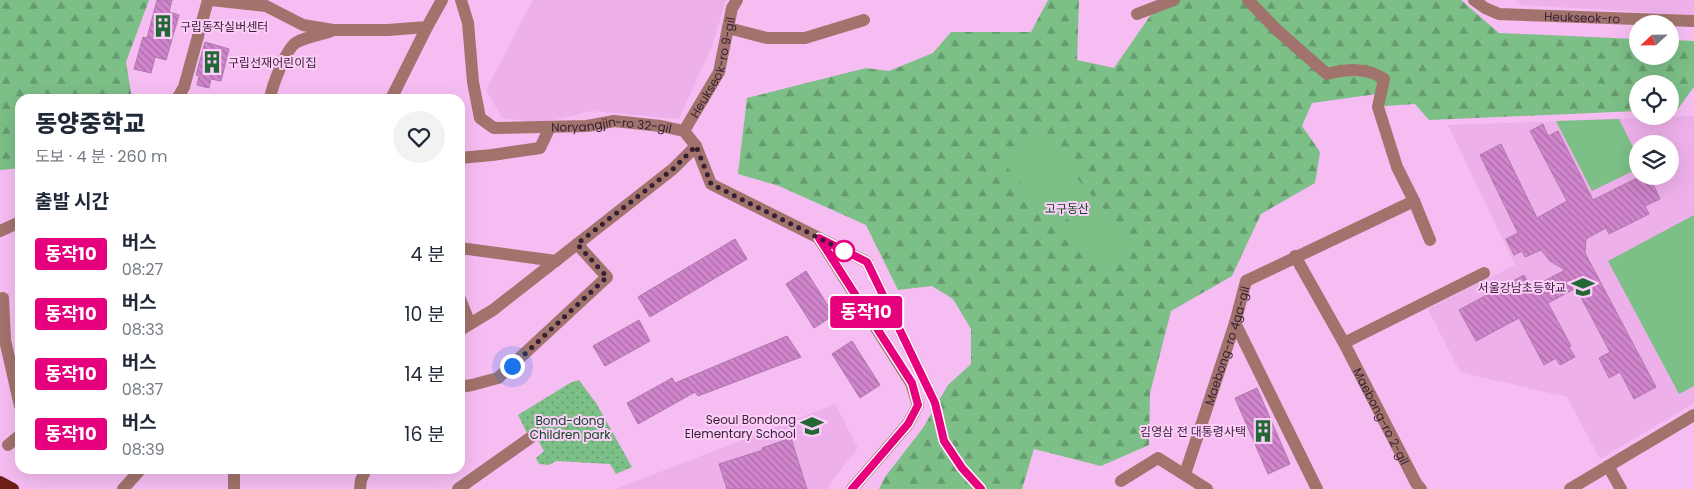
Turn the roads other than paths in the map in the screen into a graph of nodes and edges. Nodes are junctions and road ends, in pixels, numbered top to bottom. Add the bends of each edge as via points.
1 (210, 0) edge
2 (442, 0) edge
3 (461, 0) edge
4 (737, 0) edge
5 (1174, 0) edge
6 (1248, 0) edge
7 (1474, 0) edge
8 (1137, 14) dead end
9 (864, 20) dead end
10 (1694, 21) edge
11 (427, 27) junction
12 (728, 28) junction
13 (334, 30) junction
14 (180, 94) edge
15 (271, 94) edge
16 (394, 94) edge
17 (550, 126) junction
18 (684, 131) junction
19 (696, 146) junction
20 (465, 158) edge
21 (1414, 202) junction
22 (15, 224) edge
23 (0, 231) edge
24 (819, 238) junction
25 (1430, 240) dead end
26 (577, 244) junction
27 (465, 249) edge
28 (1295, 256) junction
29 (556, 261) junction
30 (867, 262) tunnel mouth
31 (1484, 274) dead end
32 (3, 298) dead end
33 (1235, 324) junction
34 (465, 327) edge
35 (1344, 343) junction
36 (15, 384) edge
37 (465, 386) edge
38 (1694, 415) edge
39 (530, 438) dead end
40 (15, 439) edge
41 (8, 445) dead end
42 (1608, 466) junction
43 (136, 474) edge
44 (234, 474) edge
45 (364, 474) edge
46 (1185, 474) junction
47 (1121, 481) dead end
48 (0, 482) edge
49 (12, 489) edge
50 (123, 489) edge
51 (234, 489) edge
52 (360, 489) edge
53 (458, 489) edge
54 (852, 489) edge
55 (1207, 489) edge
56 (1317, 489) edge
57 (1421, 489) edge
58 (1570, 489) edge
59 (1621, 489) edge

1 - 13 street via 266,6 304,25
1 - 14 street
2 - 11 street
3 - 17 street, Noryangjin-ro 32-gil via 468,23 472,82 480,118 494,128
4 - 12 street, Heukseok-ro 9-gil
5 - 8 street
6 - 21 street via 1327,74 1362,70 1384,79 1378,107 1397,167
7 - 10 street, Heukseok-ro via 1500,14
9 - 12 street via 805,38 768,38
11 - 13 street
11 - 16 street
12 - 18 street, Heukseok-ro 9-gil via 719,72
13 - 15 street via 295,43 280,66
17 - 18 street, Noryangjin-ro 32-gil via 587,126 614,121
17 - 20 street via 540,148
18 - 19 street, Noryangjin-ro 32-gil
19 - 24 street, Noryangjin-ro 32-gil via 711,184
19 - 26 street via 673,169
21 - 25 street
21 - 28 street, Maebong-ro 4ga-gil
22 - 23 street
24 - 30 street, Noryangjin-ro 32-gil
24 - 54 street via 912,383 918,405 908,424
26 - 29 street
26 - 37 street via 607,277 498,378
27 - 29 street
28 - 33 street, Maebong-ro 4ga-gil via 1246,280
28 - 35 street, Maebong-ro 2-gil
29 - 34 street via 493,310
31 - 35 street
32 - 36 street via 5,340
33 - 46 street, Maebong-ro 4ga-gil
33 - 56 street
35 - 57 street, Maebong-ro 2-gil
38 - 42 street
39 - 53 street
40 - 41 street
42 - 58 street
42 - 59 street
43 - 50 street
44 - 51 street
45 - 52 street
46 - 47 street via 1158,458
46 - 55 street
48 - 49 main road

